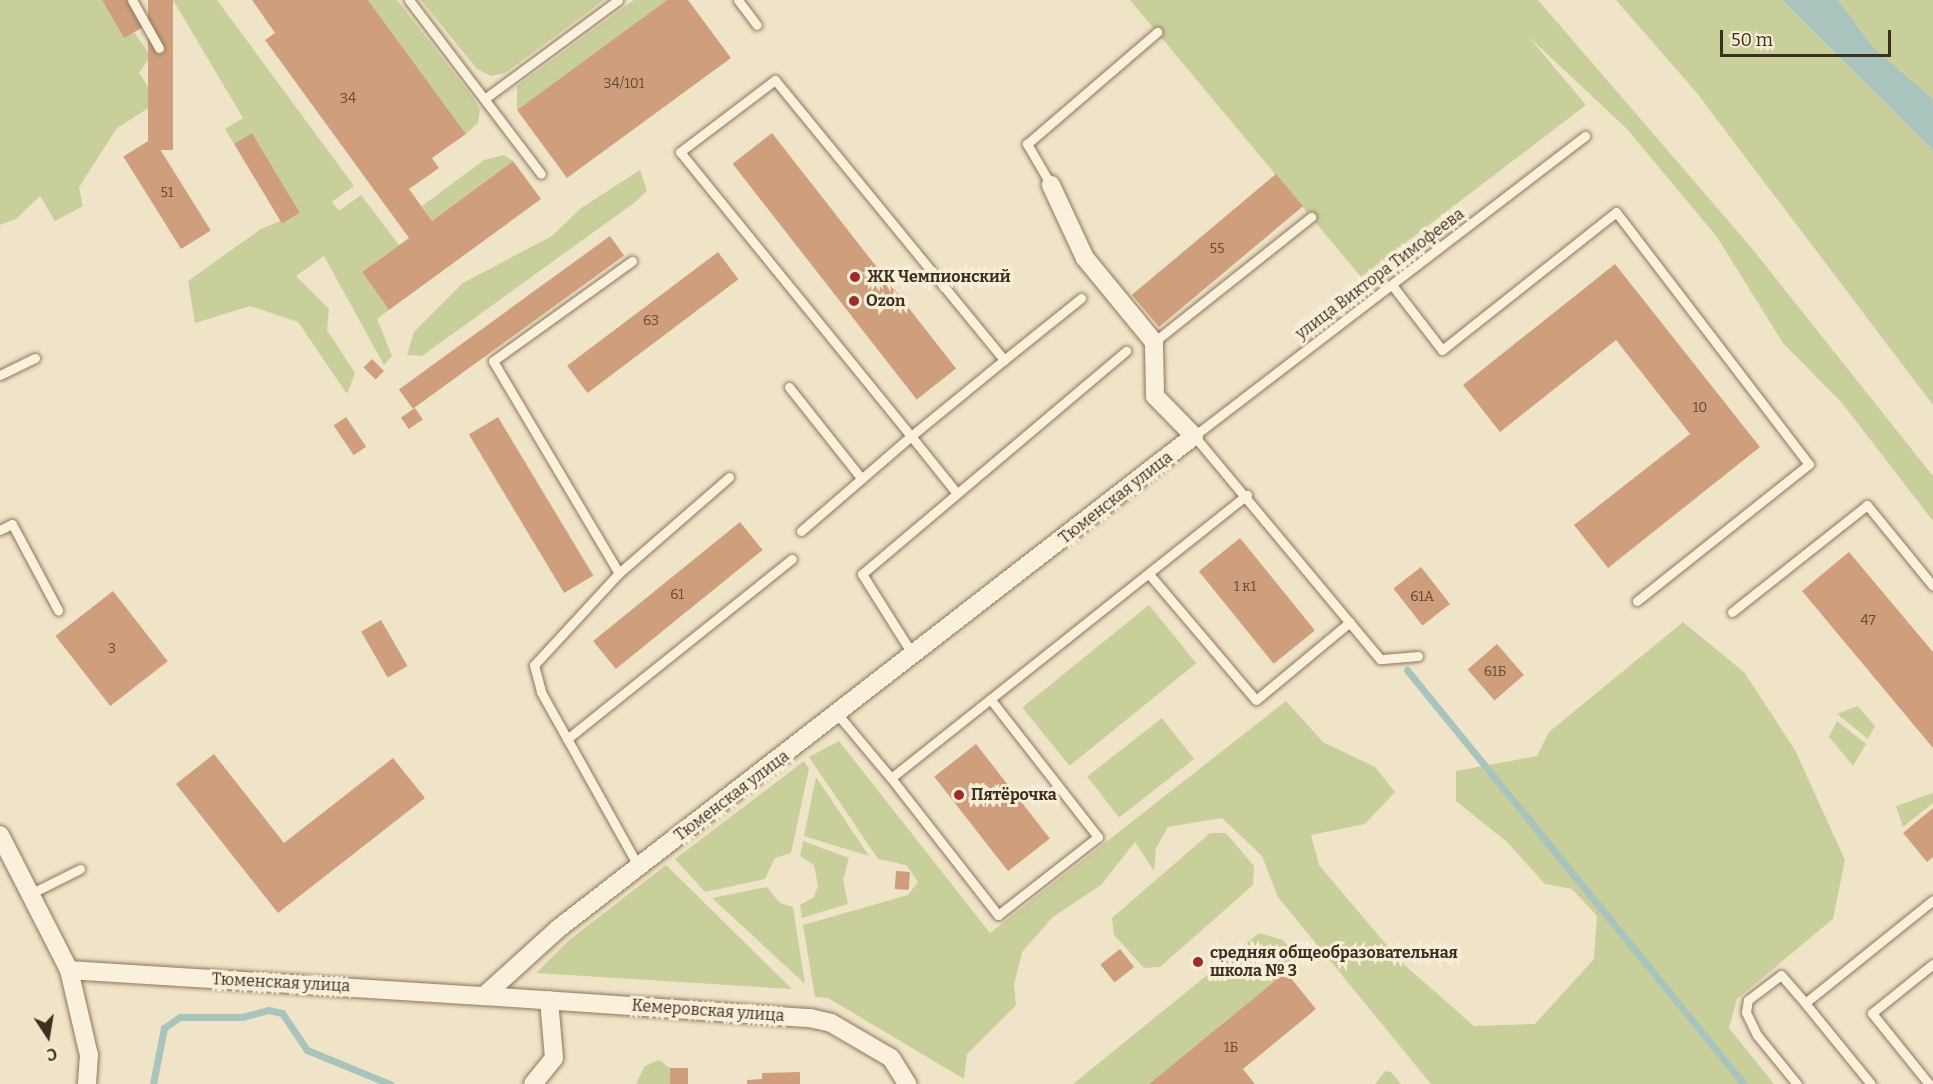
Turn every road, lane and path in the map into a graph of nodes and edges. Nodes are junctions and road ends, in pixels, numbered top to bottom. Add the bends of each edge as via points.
1 (132, 0) edge
2 (409, 0) edge
3 (618, 0) edge
4 (738, 0) edge
5 (757, 25) dead end
6 (1157, 32) dead end
7 (159, 48) dead end
8 (487, 97) junction
9 (1585, 136) dead end
10 (542, 174) dead end
11 (1051, 185) joint
12 (1311, 217) dead end
13 (632, 261) dead end
14 (1392, 285) junction
15 (1081, 298) dead end
16 (1154, 342) junction
17 (1126, 351) dead end
18 (34, 358) dead end
19 (1004, 360) junction
20 (0, 375) edge
21 (789, 387) dead end
22 (911, 436) junction
23 (1194, 436) junction
24 (729, 477) dead end
25 (862, 479) junction
26 (955, 491) junction
27 (1247, 495) junction
28 (0, 530) edge
29 (801, 531) dead end
30 (792, 559) dead end
31 (619, 573) junction
32 (1149, 574) junction
33 (1933, 586) edge
34 (1637, 601) dead end
35 (58, 610) dead end
36 (1732, 612) dead end
37 (1350, 622) junction
38 (1418, 656) dead end
39 (914, 657) junction
40 (990, 699) junction
41 (838, 716) junction
42 (567, 739) junction
43 (891, 778) junction
44 (0, 835) edge
45 (639, 867) junction
46 (80, 869) dead end
47 (30, 894) junction
48 (1933, 900) edge
49 (1933, 964) edge
50 (69, 970) junction
51 (484, 996) junction
52 (549, 1000) junction
53 (1805, 1003) junction
54 (87, 1084) edge
55 (533, 1084) edge
56 (907, 1084) edge
57 (1797, 1084) edge
58 (1871, 1084) edge
59 (1929, 1084) edge

1 - 7 lane
2 - 8 lane
3 - 8 lane
4 - 5 lane
6 - 11 lane via 1027,144
8 - 10 lane via 499,122
9 - 14 lane, улица Виктора Тимофеева
11 - 16 street via 1085,258
12 - 16 lane
13 - 31 lane via 493,361
14 - 23 lane, улица Виктора Тимофеева
14 - 34 lane via 1442,350 1616,212 1809,464
15 - 19 lane
16 - 23 street via 1155,396
17 - 26 lane
18 - 20 lane
19 - 22 lane
19 - 22 lane via 776,80 680,152
21 - 25 lane
22 - 25 lane
22 - 26 lane
23 - 27 lane
23 - 39 street, Тюменская улица
24 - 31 lane
25 - 29 lane
26 - 39 lane via 862,574
27 - 32 lane
27 - 37 lane
28 - 35 lane via 12,524
30 - 42 lane
31 - 42 lane via 534,665 541,692
32 - 37 lane via 1256,700
32 - 40 lane
33 - 36 lane via 1867,505
37 - 38 lane via 1380,659
39 - 41 street, Тюменская улица
40 - 43 lane
40 - 43 lane via 1098,837 998,915
41 - 43 lane
41 - 45 street, Тюменская улица
42 - 45 lane
44 - 47 street
45 - 51 street, Тюменская улица via 559,928
46 - 47 lane
47 - 50 street
48 - 53 lane
49 - 59 lane via 1872,1013
50 - 51 street, Тюменская улица
50 - 54 street via 89,1055
51 - 52 street, Кемеровская улица
52 - 55 street via 554,1058
52 - 56 street, Кемеровская улица via 810,1018 831,1023 891,1058
53 - 57 lane via 1781,975 1748,1000 1746,1012 1757,1035
53 - 58 lane

